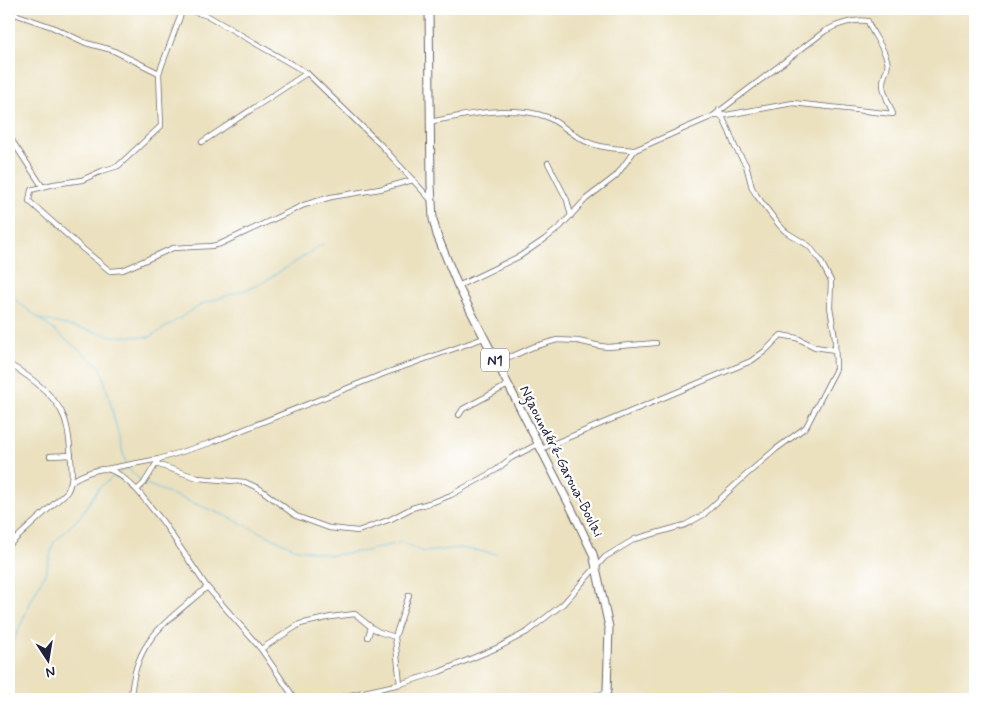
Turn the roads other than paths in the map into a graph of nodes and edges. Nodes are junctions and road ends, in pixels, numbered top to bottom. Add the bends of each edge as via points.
1 (184, 9) edge
2 (429, 9) edge
3 (9, 12) edge
4 (159, 73) junction
5 (307, 73) junction
6 (718, 110) junction
7 (713, 116) junction
8 (721, 116) junction
9 (429, 122) junction
10 (9, 136) edge
11 (202, 142) dead end
12 (635, 150) junction
13 (548, 163) dead end
14 (412, 180) junction
15 (42, 186) junction
16 (432, 200) junction
17 (571, 216) junction
18 (458, 286) junction
19 (484, 338) junction
20 (656, 342) dead end
21 (835, 350) junction
22 (496, 361) junction
23 (9, 364) edge
24 (508, 385) junction
25 (459, 415) dead end
26 (540, 447) junction
27 (71, 455) junction
28 (50, 456) dead end
29 (157, 461) junction
30 (106, 469) junction
31 (72, 481) junction
32 (137, 490) junction
33 (9, 546) edge
34 (597, 564) junction
35 (207, 587) junction
36 (409, 595) dead end
37 (371, 627) junction
38 (368, 637) dead end
39 (395, 637) junction
40 (261, 649) junction
41 (400, 684) junction
42 (357, 697) edge
43 (604, 697) edge
44 (131, 699) edge
45 (295, 699) edge
46 (333, 699) edge
47 (574, 699) edge

1 - 4 street
1 - 5 street via 208,16
2 - 9 highway, Ngaoundéré-Garoua-Boulai / N1
3 - 4 street via 112,50
4 - 15 street via 161,126 118,166 82,180
5 - 11 street
5 - 14 street
6 - 7 street
6 - 8 street
6 - 8 street via 836,26 868,21 887,58 883,86 893,114 793,103
7 - 8 street
7 - 12 street
8 - 21 street via 746,165 757,196 786,232 810,246 826,271 830,281
9 - 12 street via 479,112 533,113 548,118 588,142 607,148
9 - 16 highway, Ngaoundéré-Garoua-Boulai / N1
10 - 15 street
12 - 17 street via 616,176 586,199
13 - 17 street via 567,200
14 - 15 street via 304,205 220,244 173,248 123,270 110,271 29,201 31,190
14 - 16 street
16 - 18 highway, Ngaoundéré-Garoua-Boulai / N1 via 437,235
17 - 18 street via 520,256
18 - 19 highway, Ngaoundéré-Garoua-Boulai / N1
19 - 22 highway, Ngaoundéré-Garoua-Boulai / N1
19 - 29 street
20 - 22 street via 600,346 578,340 557,340
21 - 26 street via 780,335 752,361
21 - 34 street via 836,369 806,427 703,515 685,525 634,539
22 - 24 highway, Ngaoundéré-Garoua-Boulai / N1
23 - 27 street via 30,376 59,408 66,424
24 - 25 street via 463,409
24 - 26 highway, Ngaoundéré-Garoua-Boulai / N1
26 - 29 street via 518,454 451,495 358,531 329,528 296,516 245,482 198,478
26 - 34 highway, Ngaoundéré-Garoua-Boulai / N1
27 - 28 street
27 - 31 street
29 - 30 street
29 - 32 street
30 - 31 street
30 - 32 street
31 - 33 street via 60,500
32 - 35 street
34 - 41 street via 563,604 526,632 474,659
34 - 43 highway, Ngaoundéré-Garoua-Boulai / N1 via 609,628
35 - 40 street
35 - 44 street via 152,635 135,669
36 - 39 street
37 - 38 street
37 - 39 street
37 - 40 street via 355,614 315,620 300,624
39 - 41 street
40 - 45 street
41 - 42 street
42 - 46 street
43 - 47 street

